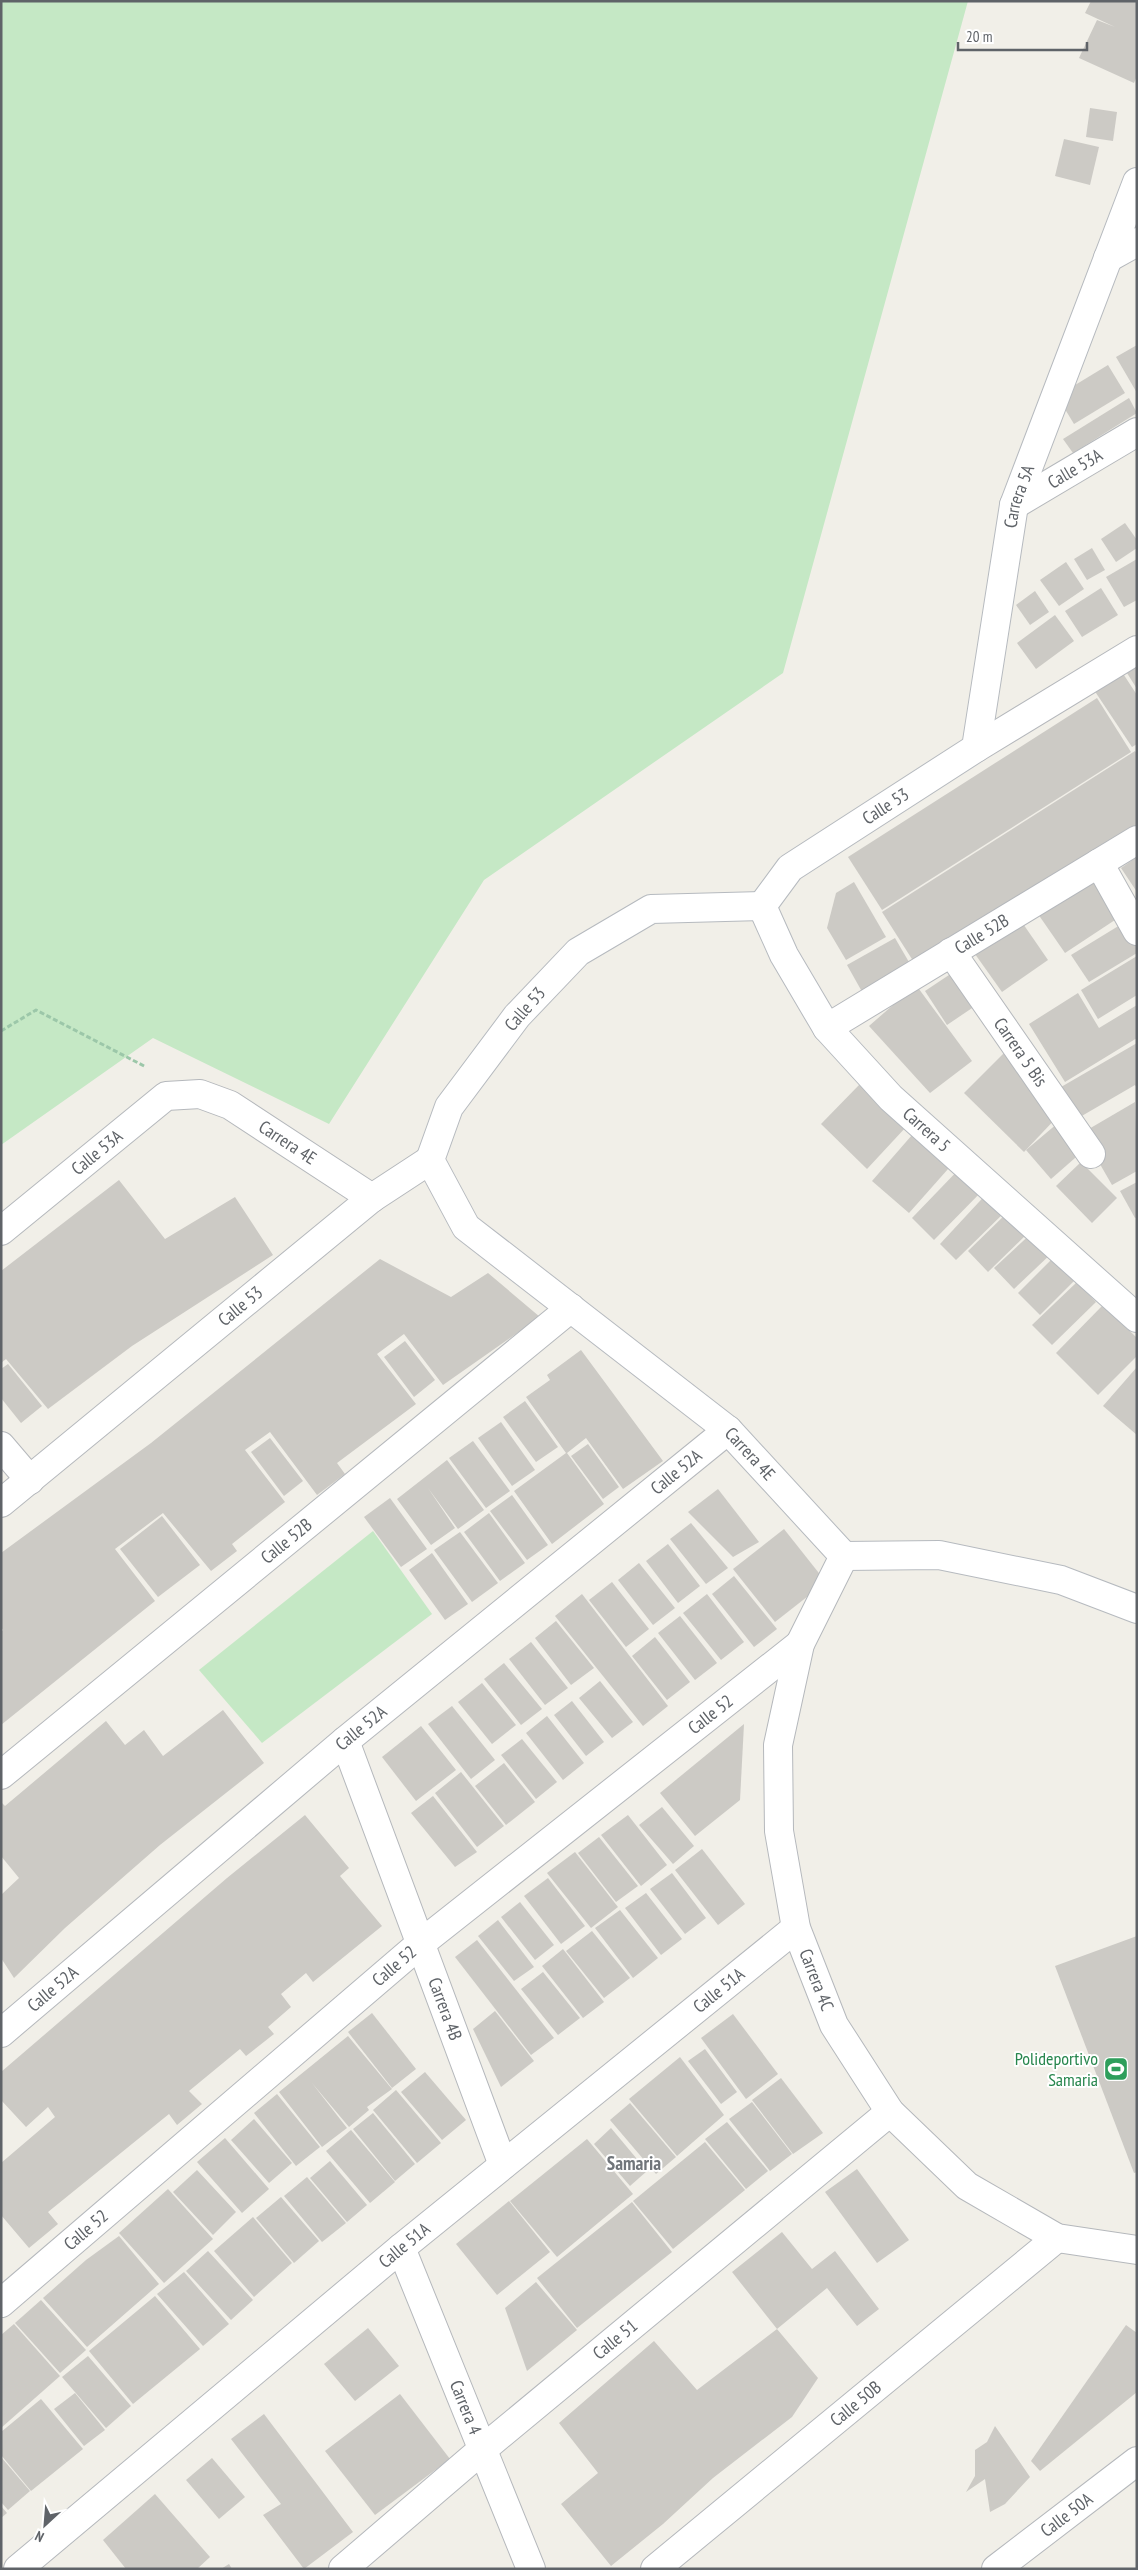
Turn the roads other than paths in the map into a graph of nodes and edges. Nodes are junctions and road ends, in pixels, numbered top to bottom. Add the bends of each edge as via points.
1 (1137, 182) edge
2 (1137, 242) edge
3 (1108, 258) junction
4 (1137, 432) edge
5 (1014, 505) junction
6 (1137, 650) edge
7 (976, 748) junction
8 (1137, 840) edge
9 (1099, 863) junction
10 (762, 906) junction
11 (1137, 931) edge
12 (951, 952) junction
13 (827, 1028) junction
14 (200, 1094) joint
15 (1091, 1154) dead end
16 (430, 1160) junction
17 (372, 1198) junction
18 (1, 1231) edge
19 (571, 1308) junction
20 (1137, 1318) edge
21 (728, 1430) junction
22 (1, 1446) edge
23 (30, 1480) junction
24 (1, 1503) edge
25 (844, 1556) junction
26 (1137, 1609) edge
27 (800, 1644) junction
28 (345, 1741) junction
29 (1, 1776) edge
30 (796, 1928) junction
31 (420, 1944) junction
32 (1, 2033) edge
33 (890, 2112) junction
34 (503, 2165) junction
35 (1057, 2238) junction
36 (401, 2248) junction
37 (1137, 2250) edge
38 (1, 2303) edge
39 (483, 2449) junction
40 (1137, 2461) edge
41 (18, 2569) edge
42 (343, 2569) edge
43 (531, 2569) edge
44 (655, 2569) edge
45 (996, 2569) edge

1 - 3 street, Carrera 5A
2 - 3 street
3 - 5 street, Carrera 5A
4 - 5 street, Calle 53A
5 - 7 street, Carrera 5A
6 - 7 street, Calle 53
7 - 10 street, Calle 53 via 790,868
8 - 9 street, Calle 52B
9 - 11 street
9 - 12 street, Calle 52B
10 - 13 street, Carrera 5 via 784,955
10 - 16 street, Calle 53 via 652,909 578,952 517,1016 449,1107
12 - 13 street, Calle 52B
12 - 15 street, Carrera 5 Bis
13 - 20 street, Carrera 5 via 891,1098
14 - 17 street, Carrera 4E via 230,1105
14 - 18 street, Calle 53A via 166,1096
16 - 17 street, Calle 53
16 - 19 street, Carrera 4E via 466,1227
17 - 23 street, Calle 53
19 - 21 street, Carrera 4E
19 - 29 street, Calle 52B
21 - 25 street, Carrera 4E
21 - 28 street, Calle 52A
22 - 23 street
23 - 24 street, Calle 53
25 - 26 street via 939,1555 1061,1580
25 - 27 street, Carrera 4C
27 - 30 street, Carrera 4C via 778,1745 779,1831
27 - 31 street, Calle 52
28 - 31 street, Carrera 4B
28 - 32 street, Calle 52A
30 - 33 street, Carrera 4C via 834,2025
30 - 34 street, Calle 51A
31 - 34 street, Carrera 4B
31 - 38 street, Calle 52
33 - 35 street, Carrera 4C via 967,2186
33 - 39 street, Calle 51
34 - 36 street, Calle 51A
35 - 37 street, Carrera 4C
35 - 44 street, Calle 50B
36 - 39 street, Carrera 4
36 - 41 street, Calle 51A
39 - 42 street, Calle 51
39 - 43 street, Carrera 4
40 - 45 street, Calle 50A

